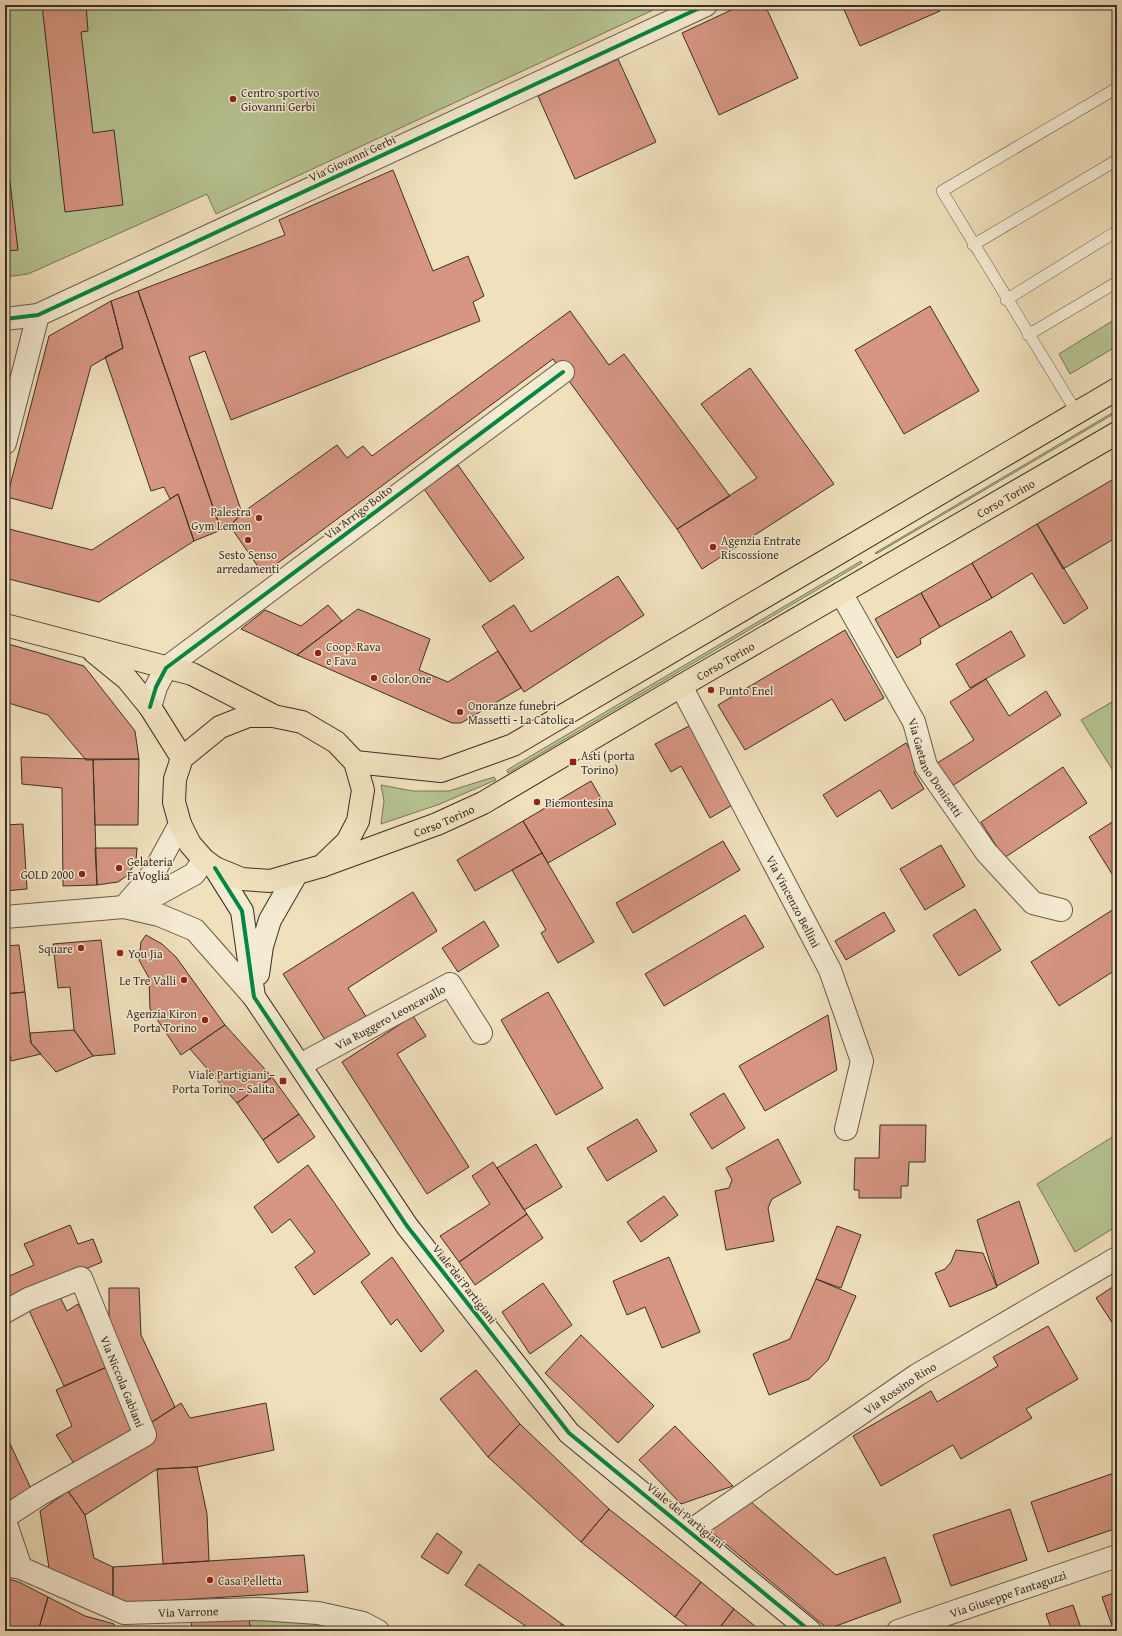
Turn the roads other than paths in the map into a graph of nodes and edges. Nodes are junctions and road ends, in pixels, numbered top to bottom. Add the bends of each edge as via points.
1 (706, 5) edge
2 (1117, 88) edge
3 (1117, 160) edge
4 (1117, 230) edge
5 (973, 245) junction
6 (1117, 282) edge
7 (1006, 300) junction
8 (38, 315) junction
9 (5, 319) edge
10 (1028, 335) junction
11 (563, 372) dead end
12 (1117, 389) edge
13 (1077, 413) junction
14 (1117, 433) edge
15 (5, 443) edge
16 (841, 593) junction
17 (5, 625) edge
18 (90, 649) junction
19 (166, 668) junction
20 (681, 686) junction
21 (150, 707) junction
22 (273, 716) junction
23 (182, 758) junction
24 (355, 762) junction
25 (180, 824) junction
26 (210, 864) junction
27 (322, 866) junction
28 (297, 873) junction
29 (124, 907) junction
30 (1061, 910) dead end
31 (5, 917) edge
32 (254, 997) junction
33 (481, 1033) dead end
34 (300, 1065) junction
35 (846, 1129) dead end
36 (1117, 1258) edge
37 (5, 1312) edge
38 (5, 1517) edge
39 (5, 1521) edge
40 (690, 1531) junction
41 (1117, 1556) edge
42 (13, 1567) edge
43 (125, 1622) edge
44 (378, 1631) edge
45 (810, 1631) edge
46 (898, 1631) edge

1 - 8 street, Via Giovanni Gerbi
2 - 5 lane via 942,191
3 - 5 lane
4 - 7 lane
5 - 7 lane
6 - 10 lane
7 - 10 lane
8 - 9 street, Via Giovanni Gerbi
8 - 15 street
10 - 13 lane
11 - 19 street, Via Arrigo Boito
12 - 13 main road
13 - 24 main road via 513,745 441,771
14 - 16 main road, Corso Torino
16 - 20 main road, Corso Torino
16 - 30 street, Via Gaetano Donizetti via 914,722 926,766 986,852 1033,903
17 - 18 main road
18 - 19 main road
18 - 21 main road via 127,679
19 - 21 street via 156,687
19 - 22 main road via 192,674
20 - 27 main road, Corso Torino via 483,803 437,824
20 - 35 street, Via Vincenzo Bellini via 830,970 862,1061
21 - 23 main road
22 - 23 main road via 248,716 220,727
22 - 24 main road via 302,722 336,742
23 - 25 main road via 175,779 174,802
24 - 27 main road via 362,790 358,821 347,842
25 - 26 main road via 190,844
25 - 29 street via 154,872
26 - 28 main road, Corso Torino via 242,879 270,881
26 - 29 street via 147,900
26 - 32 street, Viale dei Partigiani via 242,911
27 - 28 main road, Corso Torino
28 - 32 street via 270,920 262,946
29 - 31 street
29 - 32 street via 159,915 195,930
32 - 34 street, Viale dei Partigiani
33 - 34 street, Via Ruggero Leoncavallo via 450,984
34 - 40 street, Viale dei Partigiani via 407,1226 569,1433
36 - 40 street, Via Rossino Rino via 917,1375
37 - 38 street, Via Niccola Gabiani via 28,1299 81,1278 145,1435
39 - 42 street
40 - 45 street, Viale dei Partigiani
41 - 46 street, Via Giuseppe Fantaguzzi
42 - 43 street, Via Varrone
43 - 44 street, Via Varrone via 259,1609 318,1613 363,1623

